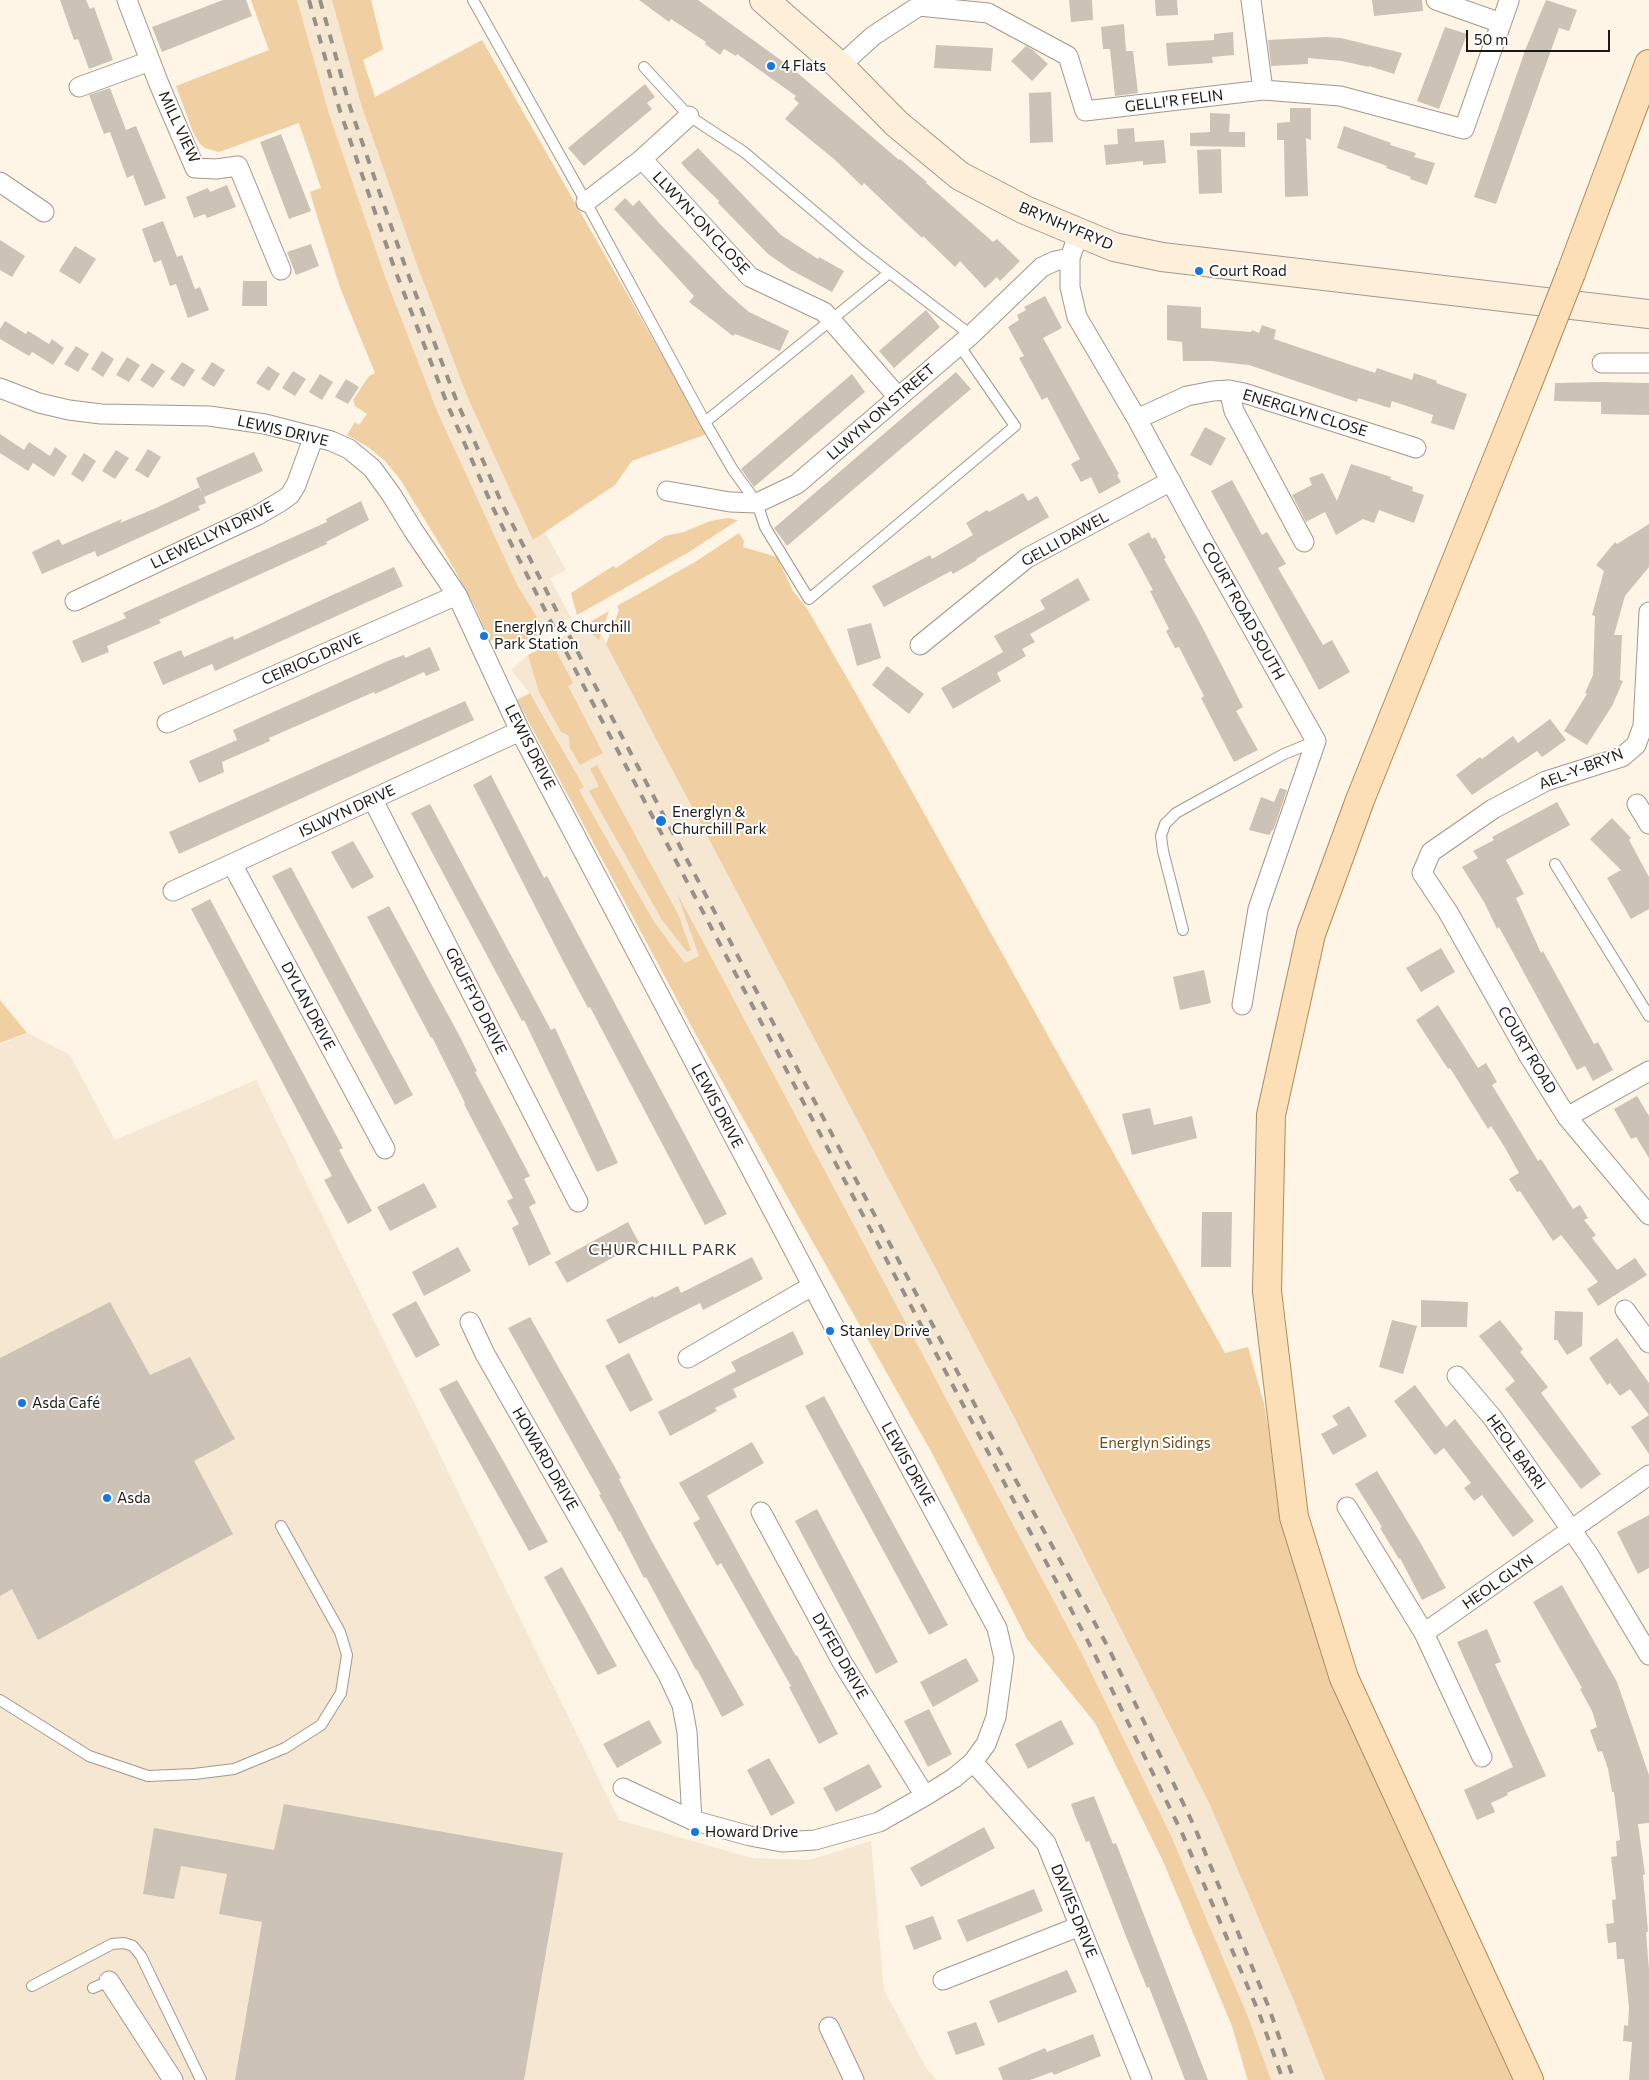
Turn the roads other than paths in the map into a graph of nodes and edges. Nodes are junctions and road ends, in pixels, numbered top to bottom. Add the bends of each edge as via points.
1 (127, 0) edge
2 (473, 0) edge
3 (764, 0) edge
4 (1251, 0) edge
5 (1436, 0) edge
6 (1509, 1) dead end
7 (1501, 23) junction
8 (150, 61) junction
9 (1649, 64) edge
10 (840, 66) junction
11 (644, 67) dead end
12 (79, 87) dead end
13 (1263, 90) junction
14 (689, 116) junction
15 (642, 158) junction
16 (0, 182) edge
17 (586, 202) junction
18 (44, 212) dead end
19 (1079, 232) junction
20 (1070, 258) junction
21 (281, 270) dead end
22 (889, 273) junction
23 (1649, 314) edge
24 (831, 320) junction
25 (965, 340) junction
26 (1602, 363) dead end
27 (1649, 363) edge
28 (0, 388) edge
29 (1228, 390) junction
30 (898, 397) junction
31 (1137, 418) junction
32 (705, 422) junction
33 (314, 436) junction
34 (1416, 448) dead end
35 (1171, 481) junction
36 (667, 491) dead end
37 (757, 503) junction
38 (1304, 542) dead end
39 (457, 595) junction
40 (75, 601) dead end
41 (1649, 612) edge
42 (920, 645) dead end
43 (167, 723) dead end
44 (520, 731) junction
45 (1316, 741) junction
46 (373, 800) junction
47 (1637, 804) dead end
48 (1649, 824) edge
49 (232, 864) junction
50 (1555, 864) dead end
51 (1422, 873) joint
52 (173, 891) dead end
53 (1183, 930) dead end
54 (1242, 1004) dead end
55 (1649, 1016) edge
56 (1649, 1071) edge
57 (1567, 1117) junction
58 (385, 1148) dead end
59 (578, 1202) dead end
60 (1649, 1215) edge
61 (812, 1286) junction
62 (1625, 1310) dead end
63 (470, 1322) dead end
64 (1649, 1343) edge
65 (688, 1358) dead end
66 (1457, 1376) dead end
67 (1649, 1476) edge
68 (1347, 1507) dead end
69 (762, 1512) dead end
70 (281, 1526) dead end
71 (1571, 1531) junction
72 (1424, 1634) junction
73 (1649, 1655) edge
74 (0, 1700) edge
75 (1482, 1757) dead end
76 (973, 1762) junction
77 (623, 1788) dead end
78 (925, 1796) junction
79 (692, 1820) junction
80 (1080, 1926) junction
81 (943, 1980) dead end
82 (101, 1985) dead end
83 (32, 1986) dead end
84 (829, 2027) dead end
85 (1137, 2078) edge
86 (173, 2080) edge
87 (201, 2080) edge
88 (854, 2080) edge
89 (1529, 2080) edge

1 - 8 street, MILL VIEW
2 - 17 lane
3 - 10 main road, BRYNHYFRYD
4 - 13 street
5 - 7 street
6 - 7 street, GELLI'R FELIN
7 - 13 street, GELLI'R FELIN via 1464,129 1340,96
8 - 12 street
8 - 21 street, MILL VIEW via 195,168 238,166
9 - 89 main road, bridge via 1571,273 1364,791 1311,934 1271,1115 1267,1291 1294,1516 1344,1678
10 - 13 street, GELLI'R FELIN via 874,36 919,6 988,13 1068,56 1086,111
10 - 19 main road, BRYNHYFRYD via 897,124 960,176 1024,210
11 - 14 lane
14 - 15 street
14 - 22 lane via 744,152
15 - 17 street
15 - 24 street, LLWYN-ON CLOSE via 750,277 824,312
16 - 18 street
17 - 32 lane
19 - 20 street, COURT ROAD SOUTH
19 - 23 main road, BRYNHYFRYD via 1114,247 1162,257
20 - 25 street, LLWYN ON STREET via 1042,267
20 - 31 street, COURT ROAD SOUTH via 1070,287 1077,317
22 - 24 lane
22 - 25 lane
24 - 30 street, LLWYN-ON CLOSE
24 - 32 lane
25 - 30 street, LLWYN ON STREET
25 - 37 lane via 1015,426 809,599 766,527
26 - 27 street
28 - 33 street, LEWIS DRIVE via 69,410 101,414 209,416 265,424
29 - 31 street, ENERGLYN CLOSE via 1187,396
29 - 34 street, ENERGLYN CLOSE
29 - 38 street via 1234,411
30 - 37 street, LLWYN ON STREET via 797,484
31 - 35 street, COURT ROAD SOUTH
32 - 37 lane
33 - 39 street, LEWIS DRIVE via 349,449 372,468
33 - 40 street, LLEWELLYN DRIVE via 296,485 280,502
35 - 42 street, GELLI DAWEL via 1027,558
35 - 45 street, COURT ROAD SOUTH
36 - 37 street, LLWYN ON STREET via 730,502
39 - 43 street, CEIRIOG DRIVE
39 - 44 street, LEWIS DRIVE
41 - 51 street, AEL-Y-BRYN via 1644,717 1636,745 1622,757 1546,781 1494,809 1430,852
44 - 46 street, ISLWYN DRIVE
44 - 61 street, LEWIS DRIVE
45 - 53 lane via 1284,754 1202,798 1176,813 1165,824 1161,836 1162,851
45 - 54 street via 1258,909
46 - 49 street, ISLWYN DRIVE
46 - 59 street, GRUFFYD DRIVE
47 - 48 street
49 - 52 street, ISLWYN DRIVE
49 - 58 street, DYLAN DRIVE
50 - 55 lane
51 - 57 street, COURT ROAD
56 - 57 street
57 - 60 street, COURT ROAD
61 - 65 street
61 - 76 street, LEWIS DRIVE via 997,1628 1004,1658 996,1717 986,1744
62 - 64 street
63 - 79 street, HOWARD DRIVE via 682,1705 687,1732
66 - 71 street, HEOL BARRI via 1492,1417
67 - 71 street
68 - 72 street
69 - 78 street, DYFED DRIVE via 842,1662
70 - 74 lane via 340,1632 347,1655 342,1693 320,1725 285,1748 234,1769 148,1776 88,1756
71 - 72 street, HEOL GLYN
71 - 73 street, HEOL BARRI
72 - 75 street
76 - 78 street, LEWIS DRIVE
76 - 80 street, DAVIES DRIVE via 1046,1843
77 - 79 street, LEWIS DRIVE
78 - 79 street, LEWIS DRIVE via 879,1822 815,1840 782,1842
80 - 81 street
80 - 85 street, DAVIES DRIVE
82 - 86 street
83 - 87 lane via 112,1944 124,1942 133,1946 141,1956
84 - 88 street

